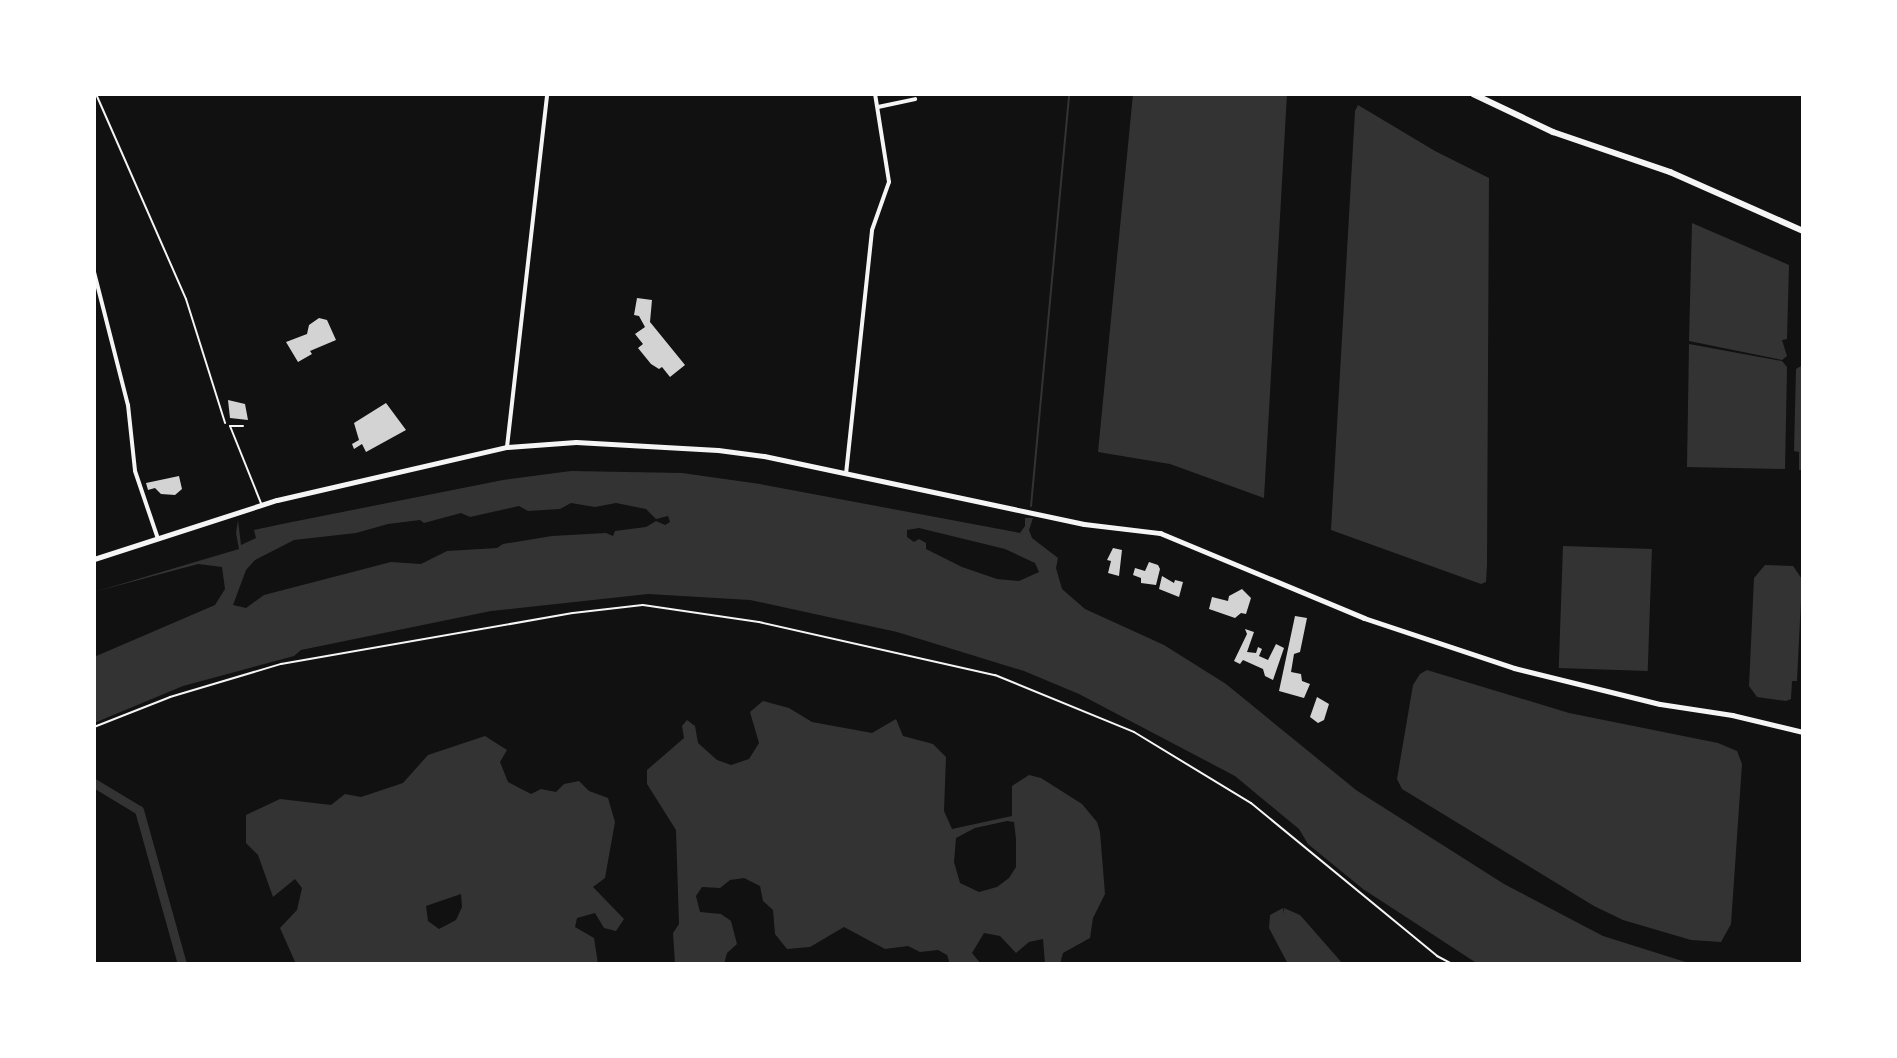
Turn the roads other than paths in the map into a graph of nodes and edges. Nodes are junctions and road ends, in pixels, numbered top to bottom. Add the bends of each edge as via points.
1 (547, 94) edge
2 (875, 94) edge
3 (1473, 94) edge
4 (915, 99) dead end
5 (878, 107) junction
6 (1803, 231) edge
7 (94, 272) edge
8 (243, 426) dead end
9 (507, 447) junction
10 (846, 475) junction
11 (262, 504) junction
12 (158, 539) junction
13 (94, 559) edge
14 (1803, 732) edge

1 - 9 street
2 - 5 street
3 - 6 highway via 1553,132 1691,180
4 - 5 street
5 - 10 street via 889,182 872,230
7 - 12 street via 128,405 135,471
8 - 11 lane via 230,426
9 - 10 street via 576,442 670,445 764,456
9 - 11 street
10 - 14 street via 1084,524 1160,533 1352,614 1514,668
11 - 12 street
12 - 13 street

